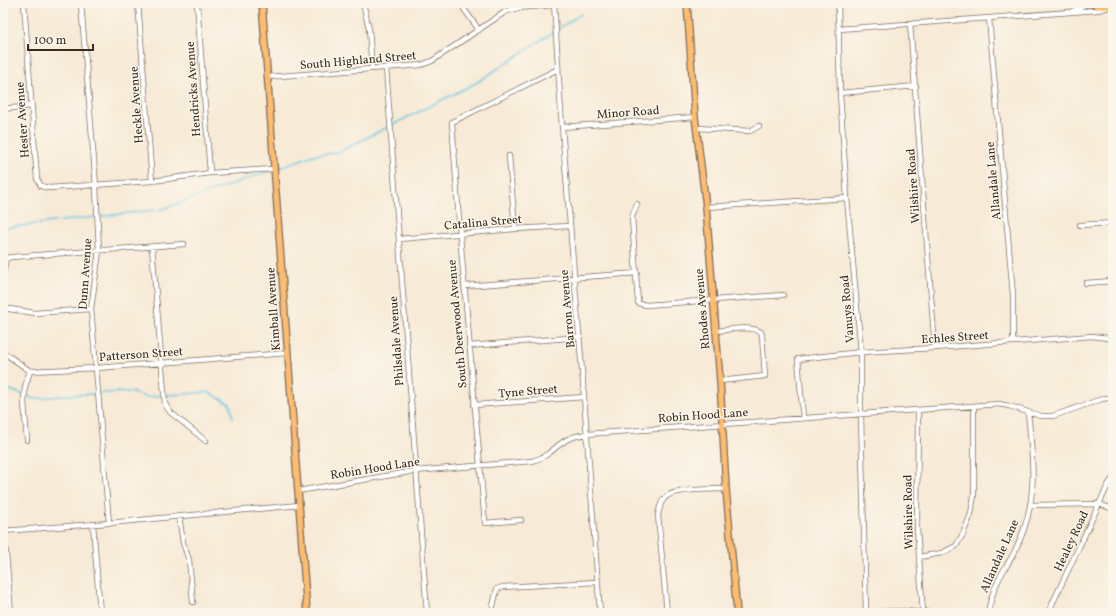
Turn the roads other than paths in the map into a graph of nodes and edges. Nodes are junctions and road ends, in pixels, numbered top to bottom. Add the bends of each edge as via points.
1 (24, 3) edge
2 (81, 3) edge
3 (138, 3) edge
4 (197, 3) edge
5 (262, 3) edge
6 (363, 3) edge
7 (462, 3) edge
8 (686, 3) edge
9 (838, 3) edge
10 (1090, 3) edge
11 (554, 4) edge
12 (1113, 5) edge
13 (1071, 12) junction
14 (989, 18) junction
15 (910, 23) junction
16 (839, 29) junction
17 (479, 30) junction
18 (386, 68) junction
19 (372, 69) junction
20 (558, 69) junction
21 (268, 77) junction
22 (916, 86) junction
23 (840, 93) junction
24 (31, 106) junction
25 (3, 109) edge
26 (695, 117) junction
27 (759, 126) dead end
28 (562, 127) junction
29 (697, 128) junction
30 (509, 156) dead end
31 (273, 169) junction
32 (210, 173) junction
33 (152, 181) junction
34 (96, 186) junction
35 (846, 198) junction
36 (637, 204) dead end
37 (706, 207) junction
38 (1113, 223) edge
39 (1080, 225) dead end
40 (569, 226) junction
41 (515, 229) junction
42 (460, 235) junction
43 (399, 239) junction
44 (184, 244) dead end
45 (152, 247) junction
46 (99, 251) junction
47 (637, 273) junction
48 (3, 275) edge
49 (575, 278) junction
50 (1113, 281) edge
51 (1086, 283) dead end
52 (464, 286) junction
53 (783, 295) dead end
54 (712, 300) junction
55 (3, 308) edge
56 (91, 309) junction
57 (715, 331) junction
58 (580, 337) junction
59 (1113, 340) edge
60 (1013, 342) junction
61 (469, 346) junction
62 (935, 348) junction
63 (3, 352) edge
64 (861, 352) junction
65 (287, 353) junction
66 (161, 363) junction
67 (97, 368) junction
68 (30, 371) junction
69 (720, 381) junction
70 (584, 397) junction
71 (1113, 397) edge
72 (474, 405) junction
73 (974, 406) junction
74 (918, 410) junction
75 (1028, 412) junction
76 (861, 414) junction
77 (803, 418) junction
78 (723, 424) junction
79 (587, 434) junction
80 (27, 440) dead end
81 (206, 441) dead end
82 (479, 465) junction
83 (415, 471) junction
84 (1113, 478) edge
85 (726, 489) junction
86 (298, 490) junction
87 (1099, 504) junction
88 (299, 505) junction
89 (1031, 505) junction
90 (1113, 509) edge
91 (179, 516) junction
92 (521, 520) dead end
93 (109, 523) junction
94 (93, 524) junction
95 (3, 530) edge
96 (919, 557) junction
97 (598, 582) junction
98 (193, 602) dead end
99 (1113, 608) edge
100 (923, 612) edge
101 (11, 613) edge
102 (100, 613) edge
103 (307, 613) edge
104 (426, 613) edge
105 (493, 613) edge
106 (600, 613) edge
107 (667, 613) edge
108 (737, 613) edge
109 (858, 613) edge
110 (866, 613) edge
111 (938, 613) edge
112 (988, 613) edge
113 (1048, 613) edge
114 (1110, 613) edge

1 - 24 street, Hester Avenue
2 - 34 street, Dunn Avenue
3 - 33 street, Heckle Avenue
4 - 32 street, Hendricks Avenue
5 - 21 main road, Kimball Avenue
6 - 19 street via 369,29
7 - 17 street
8 - 26 main road, Rhodes Avenue
9 - 16 street, Vanuys Road
10 - 12 main road via 1098,6
10 - 13 street
11 - 17 street, South Highland Street via 505,12
11 - 20 street, Barron Avenue
12 - 13 street via 1098,10
13 - 14 street
14 - 15 street
14 - 60 street, Allandale Lane via 1013,295
15 - 16 street
15 - 22 street, Wilshire Road
16 - 23 street, Vanuys Road
17 - 18 street, South Highland Street via 432,61 421,65
18 - 19 street, South Highland Street
18 - 43 street, Philsdale Avenue
19 - 21 street, South Highland Street
20 - 28 street, Barron Avenue
20 - 42 street, South Deerwood Avenue via 452,122
21 - 31 main road, Kimball Avenue
22 - 23 street
22 - 62 street, Wilshire Road
23 - 35 street, Vanuys Road
24 - 25 street
24 - 34 street, Hester Avenue via 37,179 41,186
26 - 28 street, Minor Road
26 - 29 main road, Rhodes Avenue
27 - 29 street via 750,131
28 - 40 street, Barron Avenue
29 - 37 main road, Rhodes Avenue
30 - 41 street
31 - 32 street
31 - 65 main road, Kimball Avenue
32 - 33 street
33 - 34 street
34 - 46 street, Dunn Avenue
35 - 37 street
35 - 64 street, Vanuys Road
36 - 47 street via 632,218
37 - 54 main road, Rhodes Avenue
38 - 39 street
40 - 41 street, Catalina Street
40 - 49 street, Barron Avenue
41 - 42 street, Catalina Street
42 - 43 street, Catalina Street
42 - 52 street, South Deerwood Avenue
43 - 83 street, Philsdale Avenue
44 - 45 street
45 - 46 street
45 - 66 street
46 - 48 street via 6,258
46 - 56 street, Dunn Avenue
47 - 49 street
47 - 54 street via 638,303 646,305
49 - 52 street
49 - 58 street, Barron Avenue
50 - 51 street
52 - 61 street, South Deerwood Avenue
53 - 54 street
54 - 57 main road, Rhodes Avenue
55 - 56 street via 35,313
56 - 67 street, Dunn Avenue
57 - 69 main road, Rhodes Avenue
57 - 69 street via 743,328 759,330 762,335 765,376
58 - 61 street
58 - 70 street, Barron Avenue
59 - 60 street, Echles Street via 1092,336
60 - 62 street, Echles Street
61 - 72 street, South Deerwood Avenue
62 - 64 street, Echles Street
63 - 68 street
64 - 76 street, Vanuys Road
64 - 77 street, Echles Street via 798,359
65 - 66 street, Patterson Street
65 - 86 main road, Kimball Avenue
66 - 67 street, Patterson Street
66 - 81 street via 165,404 170,412
67 - 68 street, Patterson Street
67 - 93 street, Dunn Avenue
68 - 80 street via 24,402
69 - 78 main road, Rhodes Avenue
70 - 72 street, Tyne Street
70 - 79 street, Barron Avenue
71 - 75 street, Robin Hood Lane via 1053,416 1040,416
72 - 82 street, South Deerwood Avenue
73 - 74 street, Robin Hood Lane
73 - 75 street, Robin Hood Lane via 999,404
73 - 96 street via 974,496 971,514 956,546 942,554
74 - 76 street, Robin Hood Lane
74 - 96 street, Wilshire Road
75 - 89 street, Allandale Lane via 1034,470
76 - 77 street, Robin Hood Lane
76 - 110 street, Vanuys Road
77 - 78 street, Robin Hood Lane
78 - 79 street, Robin Hood Lane
78 - 85 main road, Rhodes Avenue
79 - 82 street, Robin Hood Lane via 568,439 543,458
79 - 97 street, Barron Avenue
82 - 83 street, Robin Hood Lane
82 - 92 street, South Deerwood Avenue via 485,523
83 - 86 street, Robin Hood Lane
83 - 104 street, Philsdale Avenue
84 - 87 street, Healey Road
85 - 107 street via 680,491 668,495 660,504 658,515
85 - 108 main road, Rhodes Avenue
86 - 88 main road, Kimball Avenue
87 - 89 street
87 - 90 street
87 - 113 street, Healey Road
88 - 91 street
88 - 103 main road, Kimball Avenue
89 - 112 street, Allandale Lane via 1023,532 998,581
91 - 93 street
91 - 98 street via 183,543 189,560
93 - 94 street
94 - 95 street
94 - 102 street
95 - 101 street
96 - 100 street, Wilshire Road
97 - 105 street via 503,587 497,589
97 - 106 street, Barron Avenue
99 - 114 street
100 - 110 street
100 - 111 street
109 - 110 street

